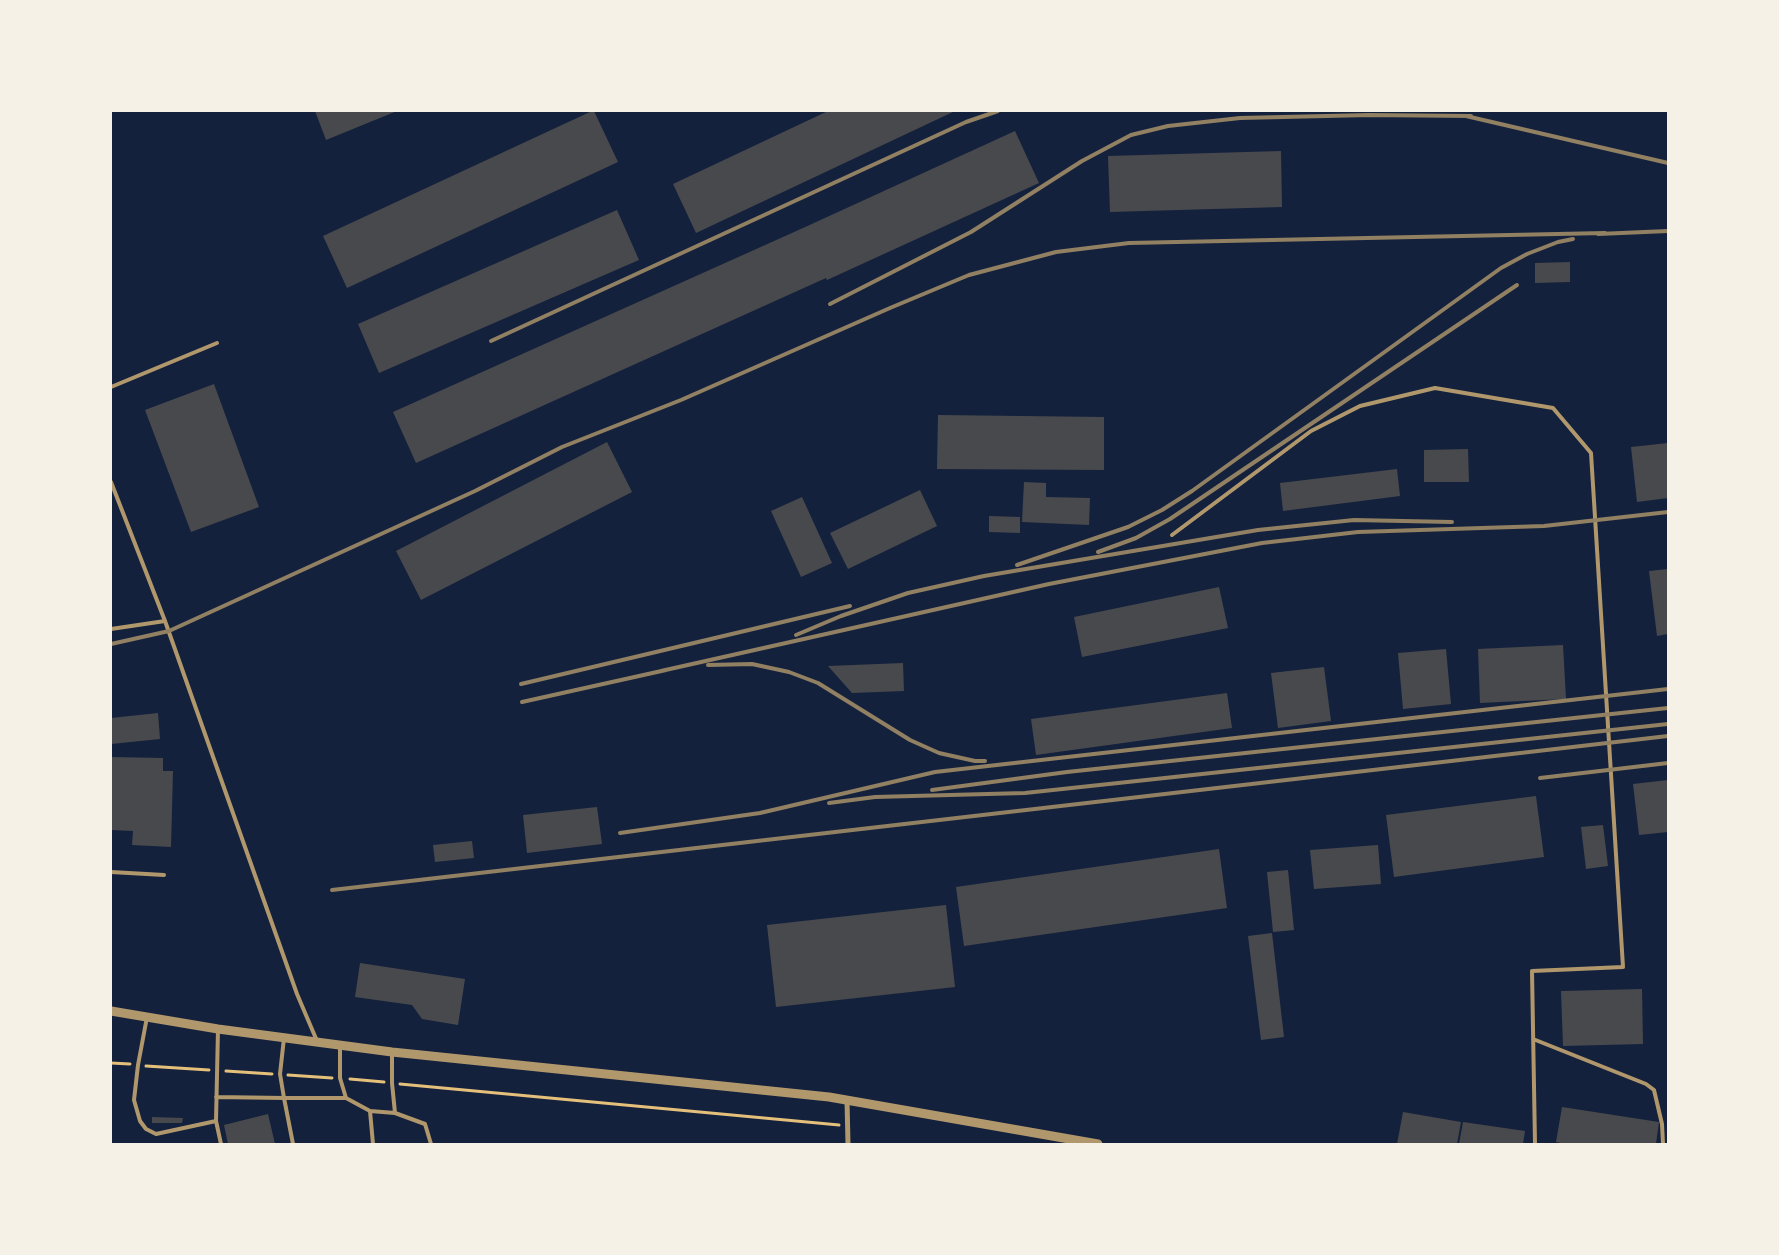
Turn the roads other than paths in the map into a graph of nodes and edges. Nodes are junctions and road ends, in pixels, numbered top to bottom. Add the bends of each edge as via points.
1 (217, 343) dead end
2 (111, 387) edge
3 (111, 482) edge
4 (1172, 535) dead end
5 (165, 621) junction
6 (111, 629) edge
7 (111, 872) edge
8 (164, 875) dead end
9 (111, 1011) edge
10 (147, 1017) junction
11 (218, 1029) junction
12 (284, 1038) junction
13 (1533, 1039) junction
14 (318, 1043) junction
15 (340, 1045) junction
16 (392, 1052) junction
17 (216, 1097) junction
18 (284, 1098) junction
19 (346, 1098) junction
20 (846, 1100) junction
21 (370, 1111) junction
22 (395, 1113) junction
23 (216, 1121) junction
24 (220, 1144) edge
25 (293, 1144) edge
26 (373, 1144) edge
27 (431, 1144) edge
28 (848, 1144) edge
29 (1098, 1144) edge
30 (1535, 1144) edge
31 (1664, 1144) edge

1 - 2 lane
3 - 5 lane
4 - 13 lane via 1311,431 1360,406 1436,388 1553,408 1591,453 1623,967 1532,970
5 - 6 lane
5 - 14 lane via 297,994
7 - 8 lane
9 - 10 street
10 - 11 street
10 - 23 lane via 134,1100 140,1121 156,1134
11 - 12 street
11 - 17 lane
12 - 14 street
12 - 18 lane via 280,1074
13 - 30 lane
13 - 31 lane via 1654,1090
14 - 15 street
15 - 16 street
15 - 19 lane via 340,1078
16 - 20 street
16 - 22 lane
17 - 18 lane
17 - 23 lane
18 - 19 lane
18 - 25 lane
19 - 21 lane
20 - 28 street
20 - 29 street
21 - 22 lane
21 - 26 lane
22 - 27 lane via 425,1124
23 - 24 lane

